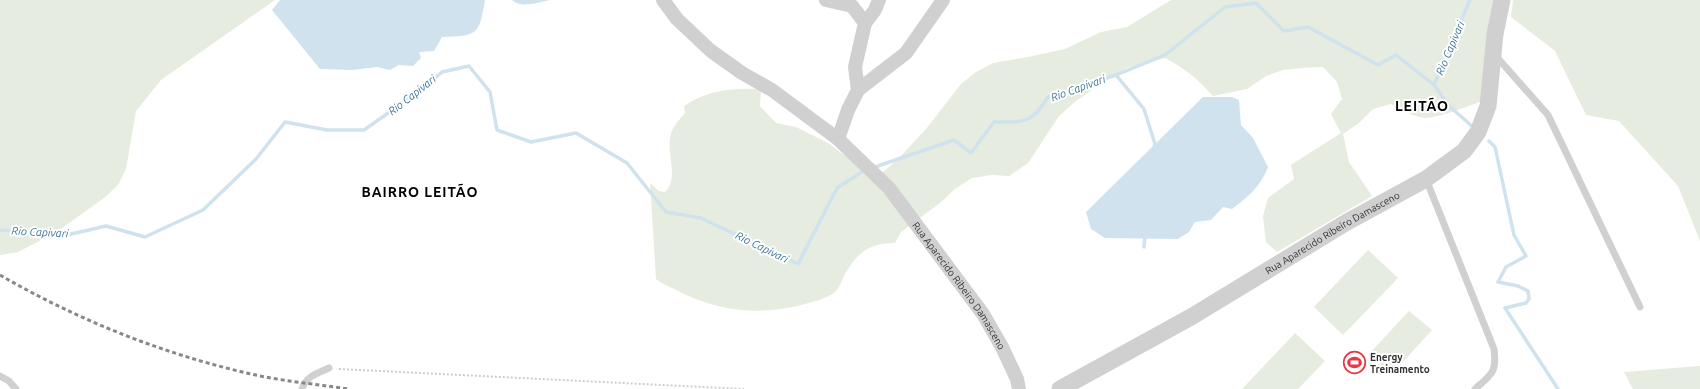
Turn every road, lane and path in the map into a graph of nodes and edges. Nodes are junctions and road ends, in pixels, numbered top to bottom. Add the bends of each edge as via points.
1 (663, 0) edge
2 (826, 0) edge
3 (879, 0) edge
4 (943, 0) edge
5 (1502, 0) edge
6 (865, 23) junction
7 (1493, 54) junction
8 (858, 90) junction
9 (838, 139) junction
10 (1426, 179) junction
11 (1640, 307) dead end
12 (329, 368) joint
13 (0, 376) edge
14 (16, 389) edge
15 (302, 389) edge
16 (744, 389) edge
17 (1019, 389) edge
18 (1060, 389) edge
19 (1475, 389) edge

1 - 9 street, Rua Aparecido Ribeiro Damasceno via 677,20 710,51 772,90
2 - 6 street via 852,6
3 - 6 street
4 - 8 street via 906,53
5 - 7 street, Rua Aparecido Ribeiro Damasceno
6 - 8 street via 855,67
7 - 10 street, Rua Aparecido Ribeiro Damasceno via 1488,106 1478,132 1464,151
7 - 11 lane via 1548,114
8 - 9 street
9 - 17 street, Rua Aparecido Ribeiro Damasceno via 889,188 983,314 1008,360
10 - 18 street, Rua Aparecido Ribeiro Damasceno via 1347,222 1191,317
10 - 19 lane via 1494,349 1496,364 1491,375
12 - 15 lane via 314,374 304,382
12 - 16 path
13 - 14 lane

